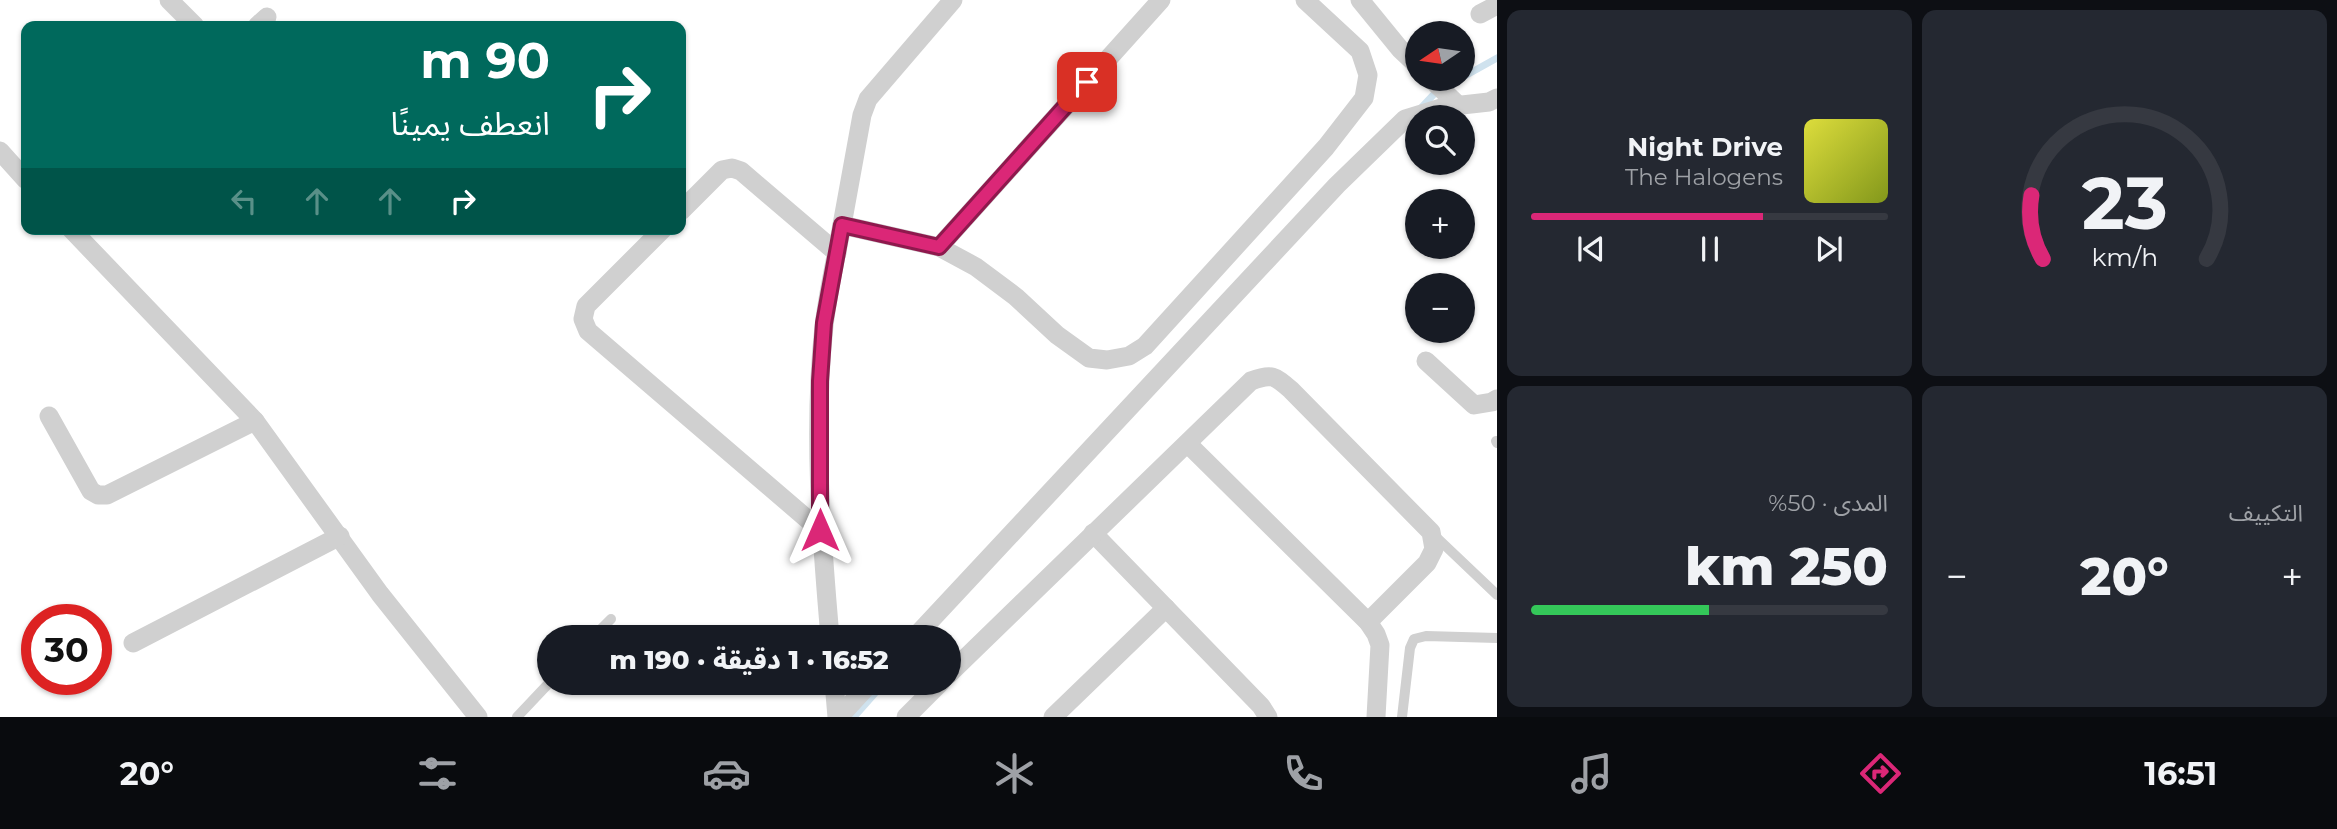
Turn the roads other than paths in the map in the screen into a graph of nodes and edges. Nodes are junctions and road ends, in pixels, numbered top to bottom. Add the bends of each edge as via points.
1 (169, 0) edge
2 (953, 0) edge
3 (1161, 0) edge
4 (1305, 0) edge
5 (1360, 0) edge
6 (190, 21) edge
7 (1405, 54) edge
8 (1443, 91) edge
9 (1497, 98) edge
10 (1458, 105) joint
11 (1405, 119) edge
12 (0, 151) edge
13 (21, 174) edge
14 (686, 206) edge
15 (842, 225) junction
16 (77, 235) edge
17 (657, 235) edge
18 (939, 247) junction
19 (837, 253) junction
20 (1426, 361) dead end
21 (1497, 399) edge
22 (49, 416) dead end
23 (255, 421) junction
24 (1188, 444) junction
25 (820, 530) junction
26 (1431, 532) junction
27 (1093, 533) junction
28 (340, 536) junction
29 (1497, 595) edge
30 (1166, 608) junction
31 (611, 619) dead end
32 (1368, 622) junction
33 (605, 625) edge
34 (829, 625) edge
35 (926, 625) edge
36 (1497, 638) edge
37 (132, 643) dead end
38 (961, 663) edge
39 (538, 695) edge
40 (835, 695) edge
41 (859, 695) edge
42 (928, 695) edge
43 (478, 717) edge
44 (517, 717) edge
45 (838, 717) edge
46 (906, 717) edge
47 (1053, 717) edge
48 (1268, 717) edge
49 (1376, 717) edge
50 (1402, 717) edge

1 - 6 street
2 - 15 street via 868,99
3 - 18 street
4 - 18 street via 1360,51 1368,75 1364,98 1316,159 1137,351 1107,360 1089,358 976,267
5 - 7 street
8 - 10 street
9 - 10 street
11 - 35 street via 1337,185
12 - 13 street
14 - 19 street via 722,170 732,168
15 - 18 street
15 - 19 street
16 - 23 street
17 - 25 street via 586,306 583,319 588,331
19 - 25 street via 824,323 820,381
20 - 21 street via 1474,405
22 - 23 street via 91,491 98,495 107,495
23 - 28 street
24 - 26 street via 1251,381 1277,377
24 - 27 street
24 - 32 street
25 - 34 street
26 - 29 lane
26 - 32 street via 1434,549 1427,563
27 - 30 street
27 - 38 street
28 - 37 street
28 - 43 street
30 - 47 street
30 - 48 street
31 - 33 lane
32 - 49 street via 1380,645
36 - 50 lane via 1415,639
39 - 44 lane
40 - 45 street
41 - 45 street
42 - 46 street

